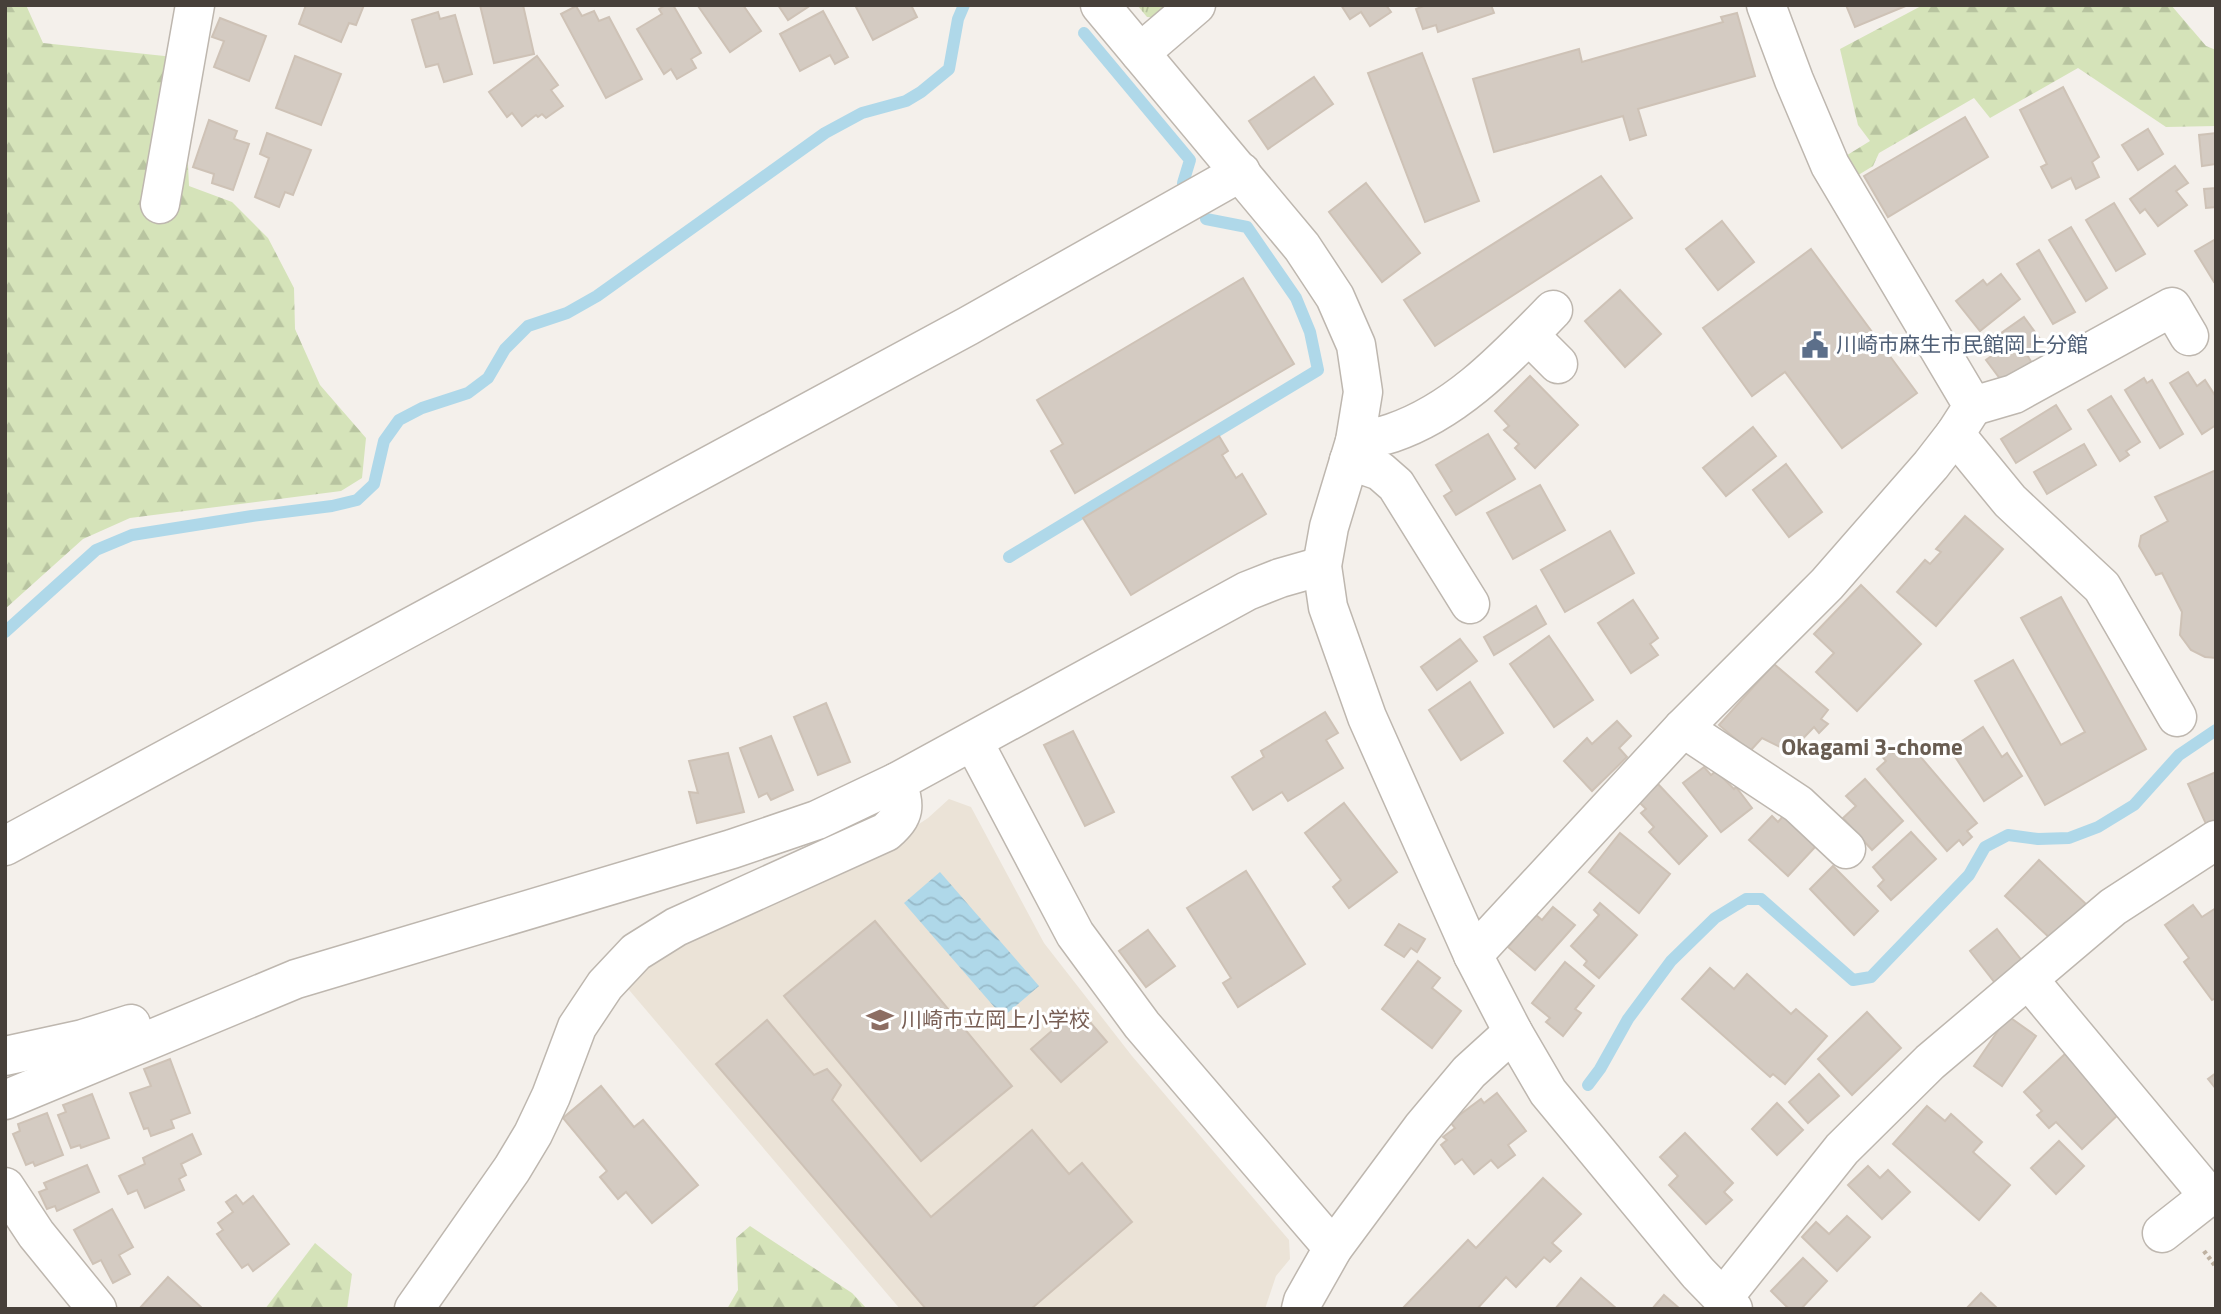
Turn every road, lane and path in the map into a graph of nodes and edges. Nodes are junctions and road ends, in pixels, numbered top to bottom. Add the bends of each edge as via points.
1 (195, 5) edge
2 (1100, 5) edge
3 (1196, 5) edge
4 (1766, 5) edge
5 (1140, 53) junction
6 (1241, 173) junction
7 (160, 204) dead end
8 (2172, 308) dead end
9 (1558, 364) dead end
10 (1964, 420) junction
11 (1352, 451) junction
12 (1322, 566) junction
13 (1470, 604) dead end
14 (2177, 717) dead end
15 (1683, 728) junction
16 (973, 741) junction
17 (897, 782) junction
18 (2216, 840) edge
19 (5, 846) edge
20 (1846, 849) dead end
21 (1473, 955) junction
22 (2028, 979) junction
23 (1513, 1032) junction
24 (140, 1045) junction
25 (5, 1056) edge
26 (5, 1100) edge
27 (5, 1187) edge
28 (2162, 1233) dead end
29 (1334, 1248) junction
30 (1728, 1304) edge
31 (97, 1309) edge
32 (414, 1309) edge
33 (1301, 1309) edge

1 - 7 street
2 - 5 street
3 - 5 street
4 - 10 street via 1838,180
5 - 6 street
6 - 11 street via 1302,247 1335,298 1356,345 1363,392
6 - 19 street
8 - 10 street
9 - 11 street via 1541,323 1488,375 1432,415
10 - 14 street via 2010,501 2102,587
10 - 15 street via 1893,511 1827,584
11 - 12 street
11 - 13 street via 1396,485
12 - 16 street via 1247,591
12 - 21 street via 1328,607 1367,717
15 - 20 street via 1798,804
15 - 21 street
16 - 17 street
16 - 29 street via 1075,934 1142,1026
17 - 24 street via 817,820 732,849 296,979
17 - 32 street via 903,802 899,820 886,832 676,927 636,952 605,985 576,1027 551,1096 526,1146
18 - 22 street via 2113,906
21 - 23 street
22 - 28 street via 2209,1196
22 - 30 street via 1930,1062 1842,1149
23 - 29 street via 1469,1072 1422,1128
23 - 30 street via 1548,1092
24 - 25 street via 131,1024
24 - 26 street
27 - 31 street via 36,1234
29 - 33 street

